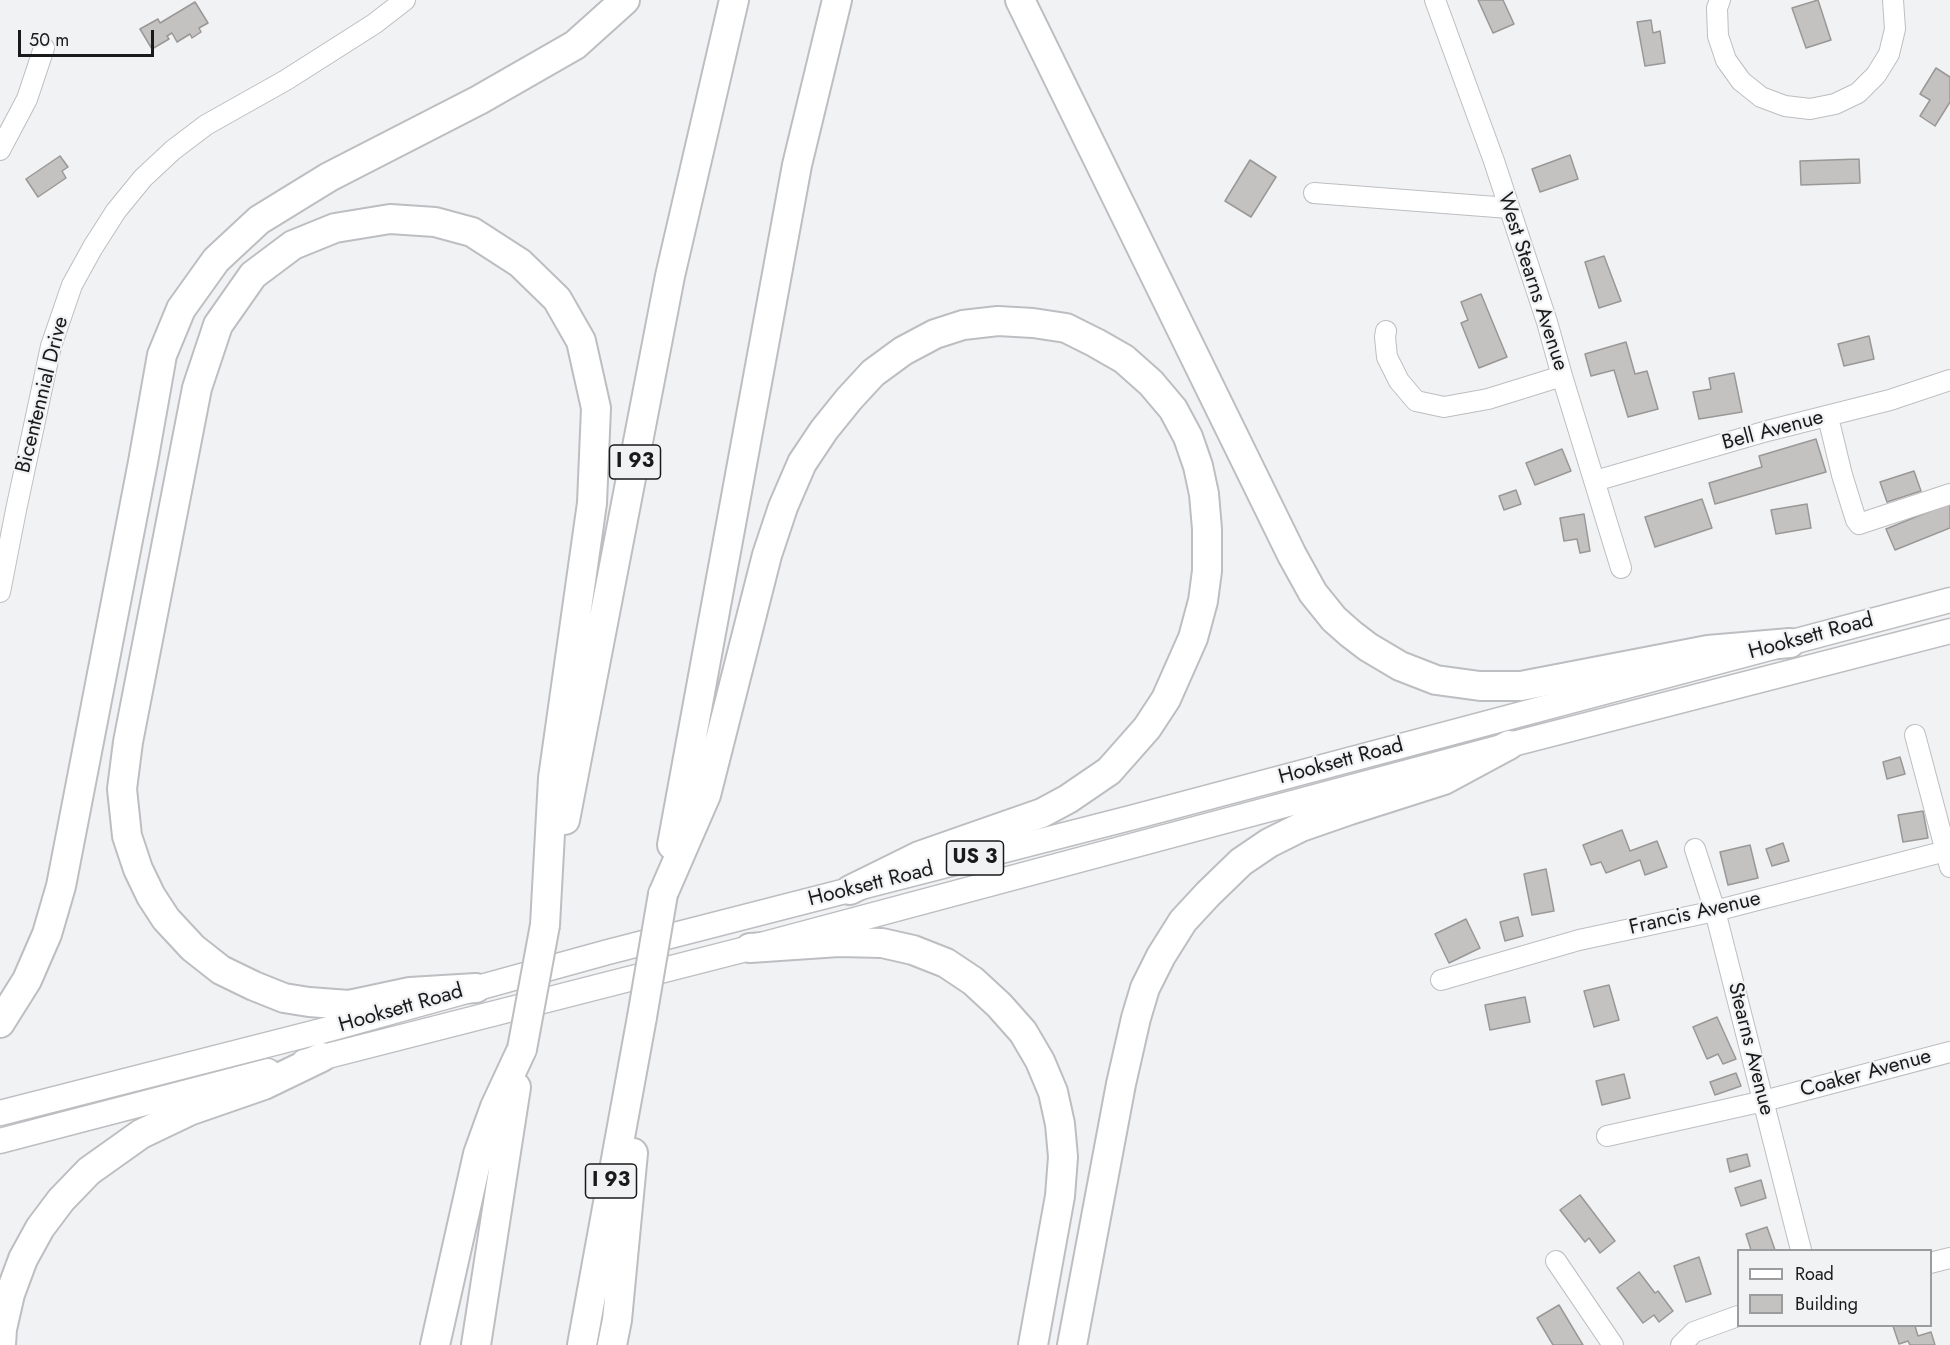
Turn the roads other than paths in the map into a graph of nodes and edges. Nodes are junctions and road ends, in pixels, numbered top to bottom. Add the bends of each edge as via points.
1 (405, 0) edge
2 (625, 0) edge
3 (734, 0) edge
4 (837, 0) edge
5 (1020, 0) edge
6 (1435, 0) edge
7 (1720, 0) edge
8 (1894, 1) edge
9 (44, 48) dead end
10 (0, 150) edge
11 (1314, 193) dead end
12 (1509, 208) junction
13 (1386, 331) dead end
14 (1562, 376) junction
15 (1950, 380) edge
16 (1828, 417) junction
17 (1596, 481) junction
18 (1950, 494) edge
19 (8, 509) edge
20 (1621, 568) dead end
21 (0, 592) edge
22 (1950, 600) edge
23 (1950, 631) edge
24 (1790, 643) junction
25 (1915, 735) dead end
26 (1509, 745) junction
27 (1695, 849) dead end
28 (1949, 856) edge
29 (850, 890) junction
30 (663, 894) junction
31 (1715, 911) junction
32 (544, 925) junction
33 (750, 948) junction
34 (1441, 980) dead end
35 (476, 988) junction
36 (0, 1023) edge
37 (522, 1049) junction
38 (1950, 1052) edge
39 (322, 1057) junction
40 (628, 1090) junction
41 (1764, 1101) junction
42 (0, 1113) edge
43 (1607, 1136) dead end
44 (0, 1142) edge
45 (1801, 1249) edge
46 (1950, 1258) edge
47 (1556, 1261) dead end
48 (1932, 1262) edge
49 (1737, 1316) edge
50 (1, 1345) edge
51 (435, 1345) edge
52 (476, 1345) edge
53 (582, 1345) edge
54 (612, 1345) edge
55 (1033, 1345) edge
56 (1072, 1345) edge
57 (1612, 1345) edge
58 (1680, 1345) edge

1 - 19 street, Bicentennial Drive via 286,80 206,125 143,178 116,211 72,285 51,346
2 - 36 highway via 575,45 479,100 329,177 260,220 216,260 181,309 162,355 61,886 47,934 27,980
3 - 32 highway, I 93 via 670,276
4 - 30 highway, I 93 via 797,165
5 - 24 highway via 1292,555 1313,593 1351,634 1400,666 1436,680 1480,686 1521,686 1708,650
6 - 12 street, West Stearns Avenue
7 - 8 street via 1718,36 1726,60 1741,81 1761,97 1785,106 1810,109 1835,104 1858,93 1876,75 1889,54 1895,29
9 - 10 street via 27,99
11 - 12 street
12 - 14 street, West Stearns Avenue
13 - 14 street via 1387,357 1399,381 1416,401 1444,407 1488,399
14 - 17 street, West Stearns Avenue
15 - 16 street, Bell Avenue
16 - 17 street, Bell Avenue
16 - 18 street via 1859,524
17 - 20 street, West Stearns Avenue
19 - 21 street, Bicentennial Drive
22 - 24 main road, Hooksett Road / US 3
23 - 26 main road, Hooksett Road / US 3
24 - 29 main road, Hooksett Road / US 3
25 - 28 street
26 - 33 main road, Hooksett Road / US 3
26 - 56 highway via 1444,780 1301,827 1269,843 1241,862 1183,921 1149,980 1136,1018
27 - 31 street, Stearns Avenue
28 - 31 street, Francis Avenue
29 - 30 highway via 920,856 1042,813 1101,776 1147,728 1166,699 1193,638 1207,571 1207,529 1204,494 1188,437 1173,409 1125,359 1066,328 998,321 963,325 935,334 873,373 824,430 802,463 783,507 767,555 706,795
29 - 35 main road, Hooksett Road / US 3
30 - 40 highway, I 93, bridge
31 - 34 street, Francis Avenue via 1580,940
31 - 41 street, Stearns Avenue
32 - 35 highway via 553,778 592,503 596,408 580,341 557,299 520,264 472,232 435,222 390,219 335,228 293,245 253,275 218,324 196,388 128,742 122,789 127,836 138,869 166,919 221,970 254,986 284,998 349,1005 410,992
32 - 37 highway, I 93, bridge
33 - 39 main road, Hooksett Road / US 3
33 - 55 highway via 839,942 913,950 946,963 973,981 1023,1032 1053,1092 1063,1157 1060,1196
35 - 42 main road, Hooksett Road / US 3
37 - 51 highway via 478,1154
37 - 52 highway, I 93
38 - 41 street, Coaker Avenue
39 - 44 main road, Hooksett Road / US 3
39 - 50 highway via 151,1129 89,1171 40,1228 23,1259 10,1294
40 - 53 highway, I 93
40 - 54 highway via 635,1142
41 - 43 street, Coaker Avenue
41 - 45 street, Stearns Avenue
46 - 48 street
47 - 57 street
49 - 58 street via 1694,1332

